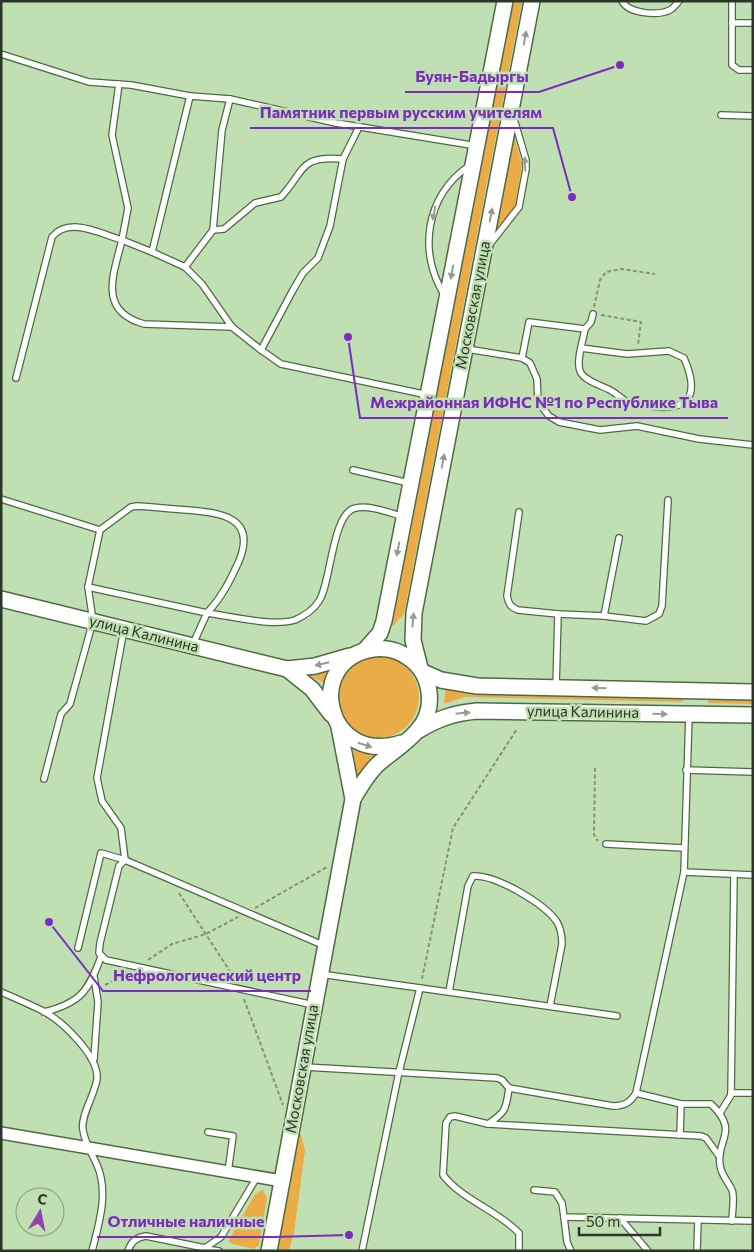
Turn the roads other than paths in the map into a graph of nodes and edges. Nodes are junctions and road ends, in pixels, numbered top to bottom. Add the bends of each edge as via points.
1 (505, 1) edge
2 (532, 1) edge
3 (622, 1) edge
4 (679, 1) edge
5 (732, 1) edge
6 (732, 23) junction
7 (753, 23) edge
8 (1, 54) edge
9 (753, 70) edge
10 (119, 84) junction
11 (190, 96) junction
12 (230, 99) junction
13 (511, 111) junction
14 (721, 115) dead end
15 (753, 116) edge
16 (359, 127) junction
17 (477, 146) junction
18 (343, 159) junction
19 (473, 163) junction
20 (213, 230) junction
21 (122, 240) junction
22 (152, 252) junction
23 (484, 252) junction
24 (185, 267) junction
25 (447, 298) junction
26 (593, 314) road end
27 (232, 327) junction
28 (585, 329) junction
29 (581, 348) junction
30 (464, 349) junction
31 (261, 350) junction
32 (522, 358) junction
33 (16, 378) dead end
34 (428, 395) junction
35 (753, 445) edge
36 (353, 470) dead end
37 (411, 484) junction
38 (1, 499) edge
39 (668, 500) dead end
40 (519, 512) dead end
41 (405, 517) junction
42 (100, 530) junction
43 (619, 538) dead end
44 (88, 587) junction
45 (1, 600) edge
46 (207, 613) junction
47 (558, 614) junction
48 (604, 616) junction
49 (93, 621) junction
50 (124, 629) junction
51 (192, 646) junction
52 (360, 652) junction
53 (287, 669) junction
54 (422, 670) junction
55 (556, 687) junction
56 (689, 690) junction
57 (753, 692) edge
58 (689, 714) junction
59 (753, 716) edge
60 (338, 724) junction
61 (418, 731) junction
62 (401, 743) junction
63 (686, 770) junction
64 (753, 772) edge
65 (44, 779) dead end
66 (353, 799) junction
67 (606, 844) road end
68 (684, 848) junction
69 (125, 860) junction
70 (684, 872) junction
71 (734, 874) junction
72 (753, 875) edge
73 (325, 946) junction
74 (78, 948) dead end
75 (102, 957) junction
76 (320, 974) junction
77 (94, 977) junction
78 (420, 988) junction
79 (1, 992) edge
80 (449, 992) junction
81 (314, 1005) junction
82 (550, 1006) junction
83 (44, 1012) junction
84 (617, 1016) dead end
85 (94, 1059) junction
86 (303, 1067) junction
87 (399, 1072) junction
88 (509, 1088) junction
89 (636, 1093) junction
90 (731, 1093) junction
91 (753, 1093) edge
92 (681, 1104) junction
93 (720, 1113) junction
94 (488, 1124) junction
95 (208, 1132) dead end
96 (1, 1133) edge
97 (680, 1134) junction
98 (87, 1146) junction
99 (719, 1156) junction
100 (228, 1172) junction
101 (258, 1177) junction
102 (282, 1181) junction
103 (534, 1190) dead end
104 (564, 1217) junction
105 (620, 1218) junction
106 (698, 1220) junction
107 (732, 1221) junction
108 (753, 1221) edge
109 (205, 1249) edge
110 (92, 1251) edge
111 (128, 1251) edge
112 (219, 1251) edge
113 (269, 1251) edge
114 (362, 1251) edge
115 (519, 1251) edge
116 (571, 1251) edge
117 (648, 1251) edge
118 (697, 1251) edge

1 - 17 main road, Московская улица
13 -> 2 main road, Московская улица
3 - 4 lane via 624,6 635,11 662,12 672,9
5 - 6 lane
6 - 7 lane
6 - 9 lane via 732,64 740,70
8 - 10 lane via 90,82
10 - 11 lane
10 - 21 lane via 112,135 128,208
11 - 12 lane
11 - 22 lane
12 - 16 lane
12 - 20 lane via 222,130
23 -> 13 main road, Московская улица
23 -> 13 lane via 515,215 523,188 526,160
14 - 15 lane
16 - 17 lane
16 - 18 lane
17 - 19 main road, Московская улица
18 - 20 lane via 321,157 298,172 281,198 255,203 224,229
18 - 31 lane via 330,226 318,258 303,273
19 -> 25 main road, Московская улица
19 -> 25 lane via 455,176 435,205 428,252 436,281
20 - 24 lane
21 - 22 lane
21 - 27 lane via 112,281 112,296 119,311 144,324
21 - 33 lane via 72,226 63,227 52,237
22 - 24 lane
23 - 30 main road, Московская улица
24 - 27 lane via 202,284
25 - 34 main road, Московская улица
26 - 28 lane
27 - 31 lane
28 - 29 lane
28 - 32 lane via 528,322
29 - 29 lane via 580,372 628,402 664,408 683,405 690,392 690,371 684,358 669,351 637,353
30 - 32 lane
54 -> 30 main road, Московская улица via 413,640 414,613
31 - 34 lane via 281,364
32 - 35 lane via 534,370 538,402 549,416 559,422 600,430 637,426 698,439
34 - 37 main road, Московская улица
36 - 37 lane
37 - 41 main road, Московская улица
38 - 42 lane
39 - 48 lane via 659,614 646,621
40 - 47 lane via 508,602 518,610
41 - 46 lane via 356,507 350,510 341,523 320,600 296,619 275,622
41 -> 52 main road, Московская улица via 384,621 380,633
42 - 44 lane
42 - 46 lane via 137,506 211,512 232,519 244,536 244,548 227,588
43 - 48 lane
44 - 46 lane
44 - 49 lane
45 - 49 main road, улица Калинина
46 - 51 lane
47 - 48 lane
47 - 55 lane
49 - 50 main road, улица Калинина
49 - 65 lane via 70,704 61,714
50 - 51 main road, улица Калинина
50 - 69 lane via 97,778 102,801 121,828
51 - 53 main road, улица Калинина
52 -> 53 main road, улица Калинина via 315,666
52 - 54 main road via 379,648 392,650 404,654
52 - 60 main road via 346,662 332,684 331,703
53 - 60 main road, улица Калинина via 312,689
54 - 55 main road, улица Калинина via 441,680 470,685
54 - 61 main road via 430,691 430,705
56 -> 55 main road, улица Калинина
56 - 57 main road, улица Калинина
56 - 58 main road
58 - 59 main road, улица Калинина
61 -> 58 main road, улица Калинина via 439,718 477,711
58 - 63 lane
60 -> 62 main road via 352,739 367,746
60 - 66 main road, Московская улица
61 - 62 main road
62 - 66 main road, Московская улица via 375,767
63 - 64 lane
63 - 68 lane
66 - 73 main road, Московская улица
67 - 68 lane
68 - 70 lane
69 - 73 lane
69 - 74 lane via 101,853
69 - 75 lane via 119,866 100,943
70 - 71 lane
70 - 89 lane
71 - 72 lane
71 - 90 lane
73 - 76 main road, Московская улица
75 - 77 lane
75 - 81 lane
76 - 78 lane
76 - 81 main road, Московская улица
77 - 83 lane via 80,997 66,1006
77 - 85 lane via 98,1002
78 - 80 lane
78 - 87 lane
79 - 83 lane
80 - 82 lane
80 - 82 lane via 468,886 474,876 494,878 557,922 562,944
81 - 86 main road, Московская улица
82 - 84 lane
83 - 85 lane via 66,1029
85 - 98 lane via 97,1079 82,1128
86 - 87 lane
86 - 102 main road, Московская улица
87 - 88 lane via 497,1078
87 - 114 lane
88 - 89 lane via 612,1106 631,1101
88 - 94 lane via 504,1113
89 - 92 lane
90 - 91 lane
90 - 93 lane
92 - 93 lane via 710,1104
92 - 97 lane
93 - 99 lane via 726,1130
94 - 97 lane
94 - 115 lane via 455,1116 447,1120 443,1175 451,1185 507,1220 519,1233
95 - 100 lane via 233,1136
96 - 98 street
97 - 99 lane via 704,1136
98 - 100 street
98 - 110 lane via 98,1165 102,1182 99,1223
99 - 107 lane via 722,1175 733,1192
100 - 101 street
101 - 102 street
101 - 109 lane via 222,1237
102 - 113 main road, Московская улица
103 - 104 lane via 555,1192 562,1204
104 - 105 lane
104 - 116 lane
105 - 106 lane
105 - 117 lane
106 - 107 lane
106 - 118 lane
107 - 108 lane
109 - 111 lane via 146,1236 133,1241
109 - 112 lane

